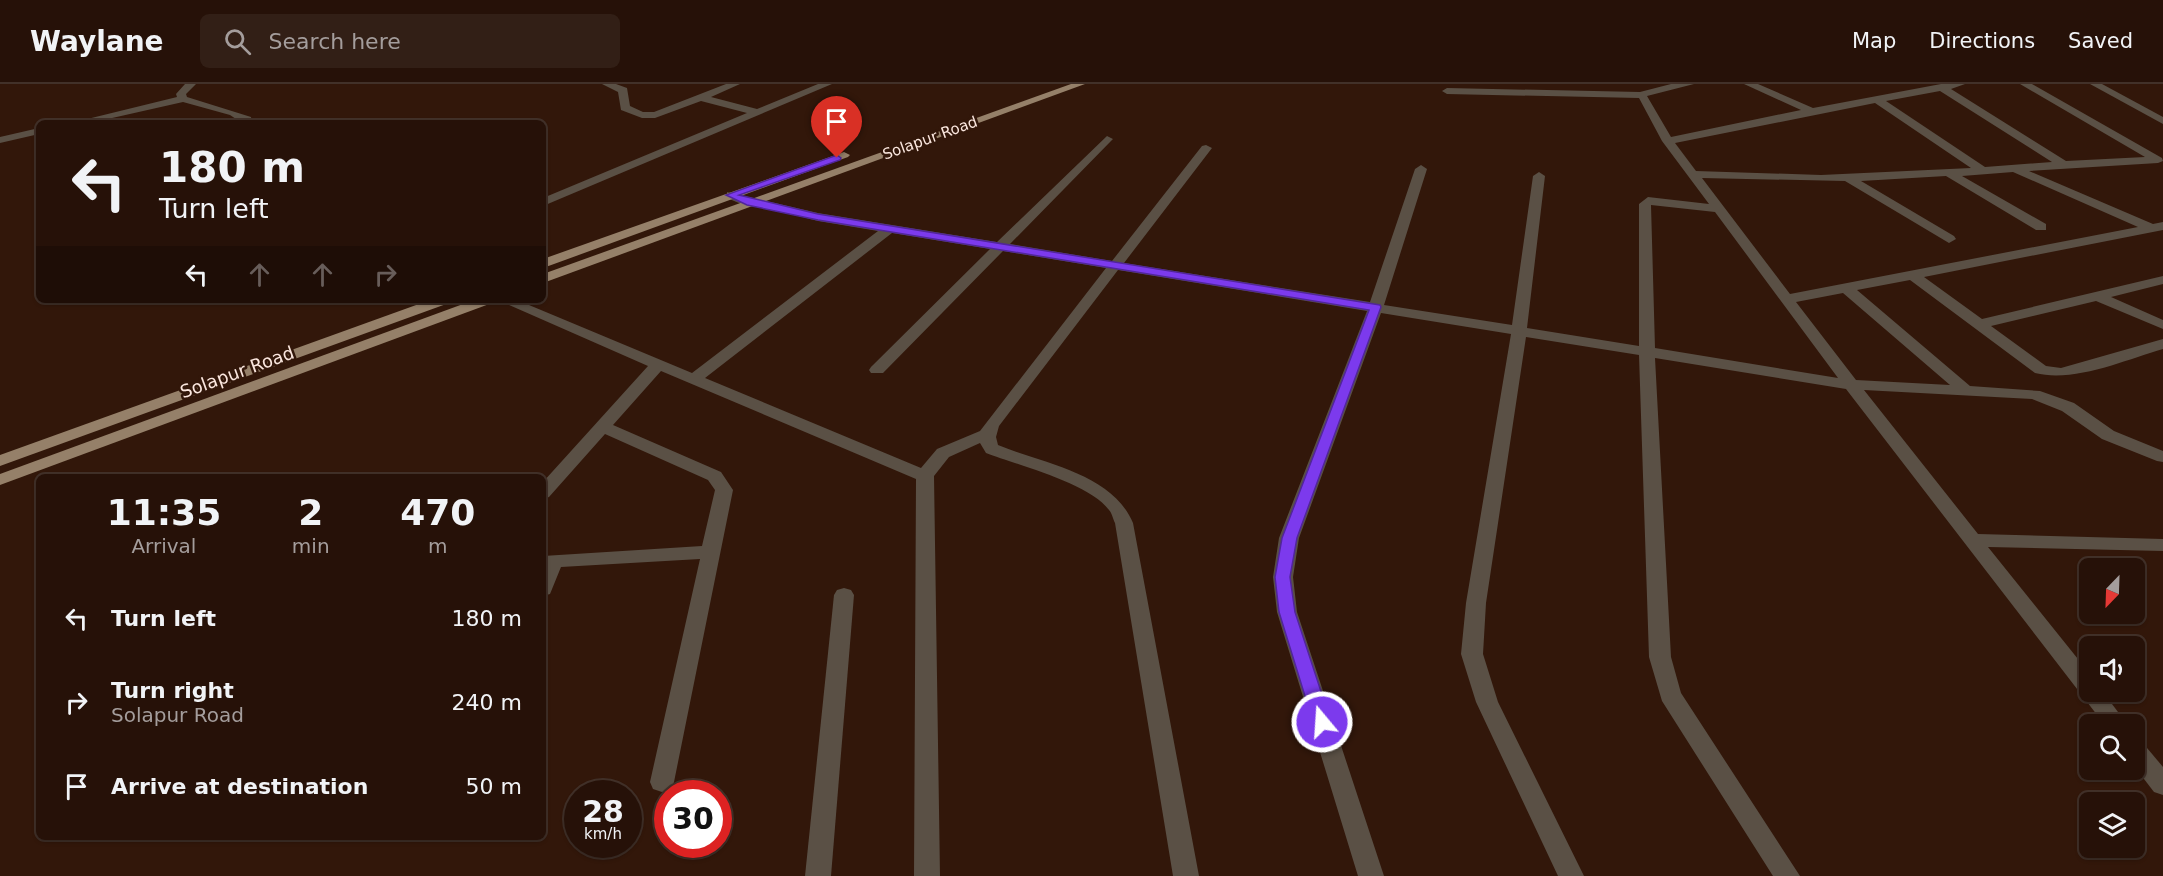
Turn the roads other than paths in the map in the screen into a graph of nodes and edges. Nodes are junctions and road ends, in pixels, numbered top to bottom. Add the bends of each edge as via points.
1 (191, 84) edge
2 (607, 84) edge
3 (735, 84) edge
4 (827, 84) edge
5 (1050, 84) edge
6 (1080, 84) edge
7 (1689, 84) edge
8 (1749, 84) edge
9 (1960, 84) edge
10 (2025, 84) edge
11 (2095, 84) edge
12 (1941, 87) junction
13 (1447, 91) dead end
14 (1642, 95) junction
15 (700, 97) junction
16 (183, 99) junction
17 (1878, 99) junction
18 (1812, 111) junction
19 (758, 113) junction
20 (89, 120) edge
21 (247, 120) edge
22 (2163, 121) edge
23 (36, 132) edge
24 (1107, 139) dead end
25 (0, 140) edge
26 (1668, 141) junction
27 (1206, 148) dead end
28 (2160, 160) edge
29 (2064, 165) junction
30 (2015, 169) junction
31 (1421, 170) dead end
32 (1983, 171) junction
33 (1947, 172) junction
34 (1693, 174) junction
35 (1539, 176) dead end
36 (1848, 178) junction
37 (731, 195) junction
38 (546, 201) edge
39 (754, 201) junction
40 (1720, 210) junction
41 (2041, 227) dead end
42 (890, 228) junction
43 (2159, 229) edge
44 (1949, 239) dead end
45 (1000, 246) junction
46 (546, 261) edge
47 (1114, 264) junction
48 (1913, 275) junction
49 (546, 278) edge
50 (2163, 280) edge
51 (1846, 288) junction
52 (2097, 296) junction
53 (1789, 299) junction
54 (436, 303) edge
55 (479, 303) edge
56 (512, 303) edge
57 (1376, 307) junction
58 (1981, 324) junction
59 (2163, 325) edge
60 (1519, 331) junction
61 (2163, 344) edge
62 (1647, 351) junction
63 (659, 363) junction
64 (877, 370) dead end
65 (694, 379) junction
66 (1851, 385) junction
67 (1965, 390) junction
68 (602, 427) junction
69 (986, 435) junction
70 (2163, 457) edge
71 (0, 461) edge
72 (925, 476) junction
73 (0, 480) edge
74 (546, 490) edge
75 (1975, 540) junction
76 (2163, 545) edge
77 (711, 552) junction
78 (548, 562) edge
79 (844, 595) dead end
80 (2079, 677) edge
81 (2099, 702) edge
82 (2108, 714) edge
83 (2145, 759) edge
84 (2159, 774) edge
85 (662, 780) edge
86 (818, 876) edge
87 (927, 876) edge
88 (1186, 876) edge
89 (1371, 876) edge
90 (1570, 876) edge
91 (1787, 876) edge

1 - 16 street via 181,94
2 - 15 street via 623,90 625,108 642,115 655,115
3 - 15 street
4 - 19 street
5 - 37 main road, Solapur Road
6 - 39 main road, Solapur Road
7 - 14 street via 1647,90
8 - 18 street
9 - 12 street
10 - 28 street
11 - 22 street
12 - 17 street
12 - 29 street
13 - 14 street
14 - 26 street
15 - 19 street
16 - 20 street
16 - 21 street
17 - 18 street
17 - 32 street
18 - 26 street
19 - 38 street
23 - 25 street
24 - 45 street
26 - 34 street
27 - 47 street
28 - 29 street
29 - 30 street
30 - 32 street
30 - 43 street
31 - 57 street
32 - 33 street
33 - 36 street
33 - 41 street
34 - 36 street
34 - 40 street
35 - 60 street
36 - 44 street
37 - 39 street
37 - 46 main road, Solapur Road
39 - 42 street via 796,213
39 - 49 main road, Solapur Road
40 - 53 street
40 - 62 street via 1659,201 1645,204
42 - 45 street
42 - 65 street
43 - 48 street
45 - 47 street
45 - 64 street
47 - 57 street
47 - 69 street
48 - 51 street
48 - 58 street
50 - 52 street
51 - 53 street
51 - 67 street
52 - 58 street
52 - 59 street
53 - 66 street
54 - 71 main road, Solapur Road
55 - 73 main road, Solapur Road
56 - 63 street
57 - 60 street
57 - 89 street via 1289,538 1283,577 1287,612
58 - 61 street via 2032,365 2052,373
60 - 62 street
60 - 90 street via 1476,603 1472,654 1487,702
62 - 66 street
62 - 91 street via 1660,657 1670,695
63 - 65 street
63 - 68 street
65 - 72 street
66 - 67 street
66 - 75 street
67 - 70 street via 2015,392 2051,399 2108,435
68 - 74 street
68 - 77 street via 721,482 724,490
69 - 72 street via 941,452 930,463
69 - 88 street via 992,449 1101,494 1118,508 1124,523
72 - 87 street
75 - 76 street
75 - 80 street
77 - 78 street
77 - 85 street
79 - 86 street
81 - 82 street
83 - 84 street

